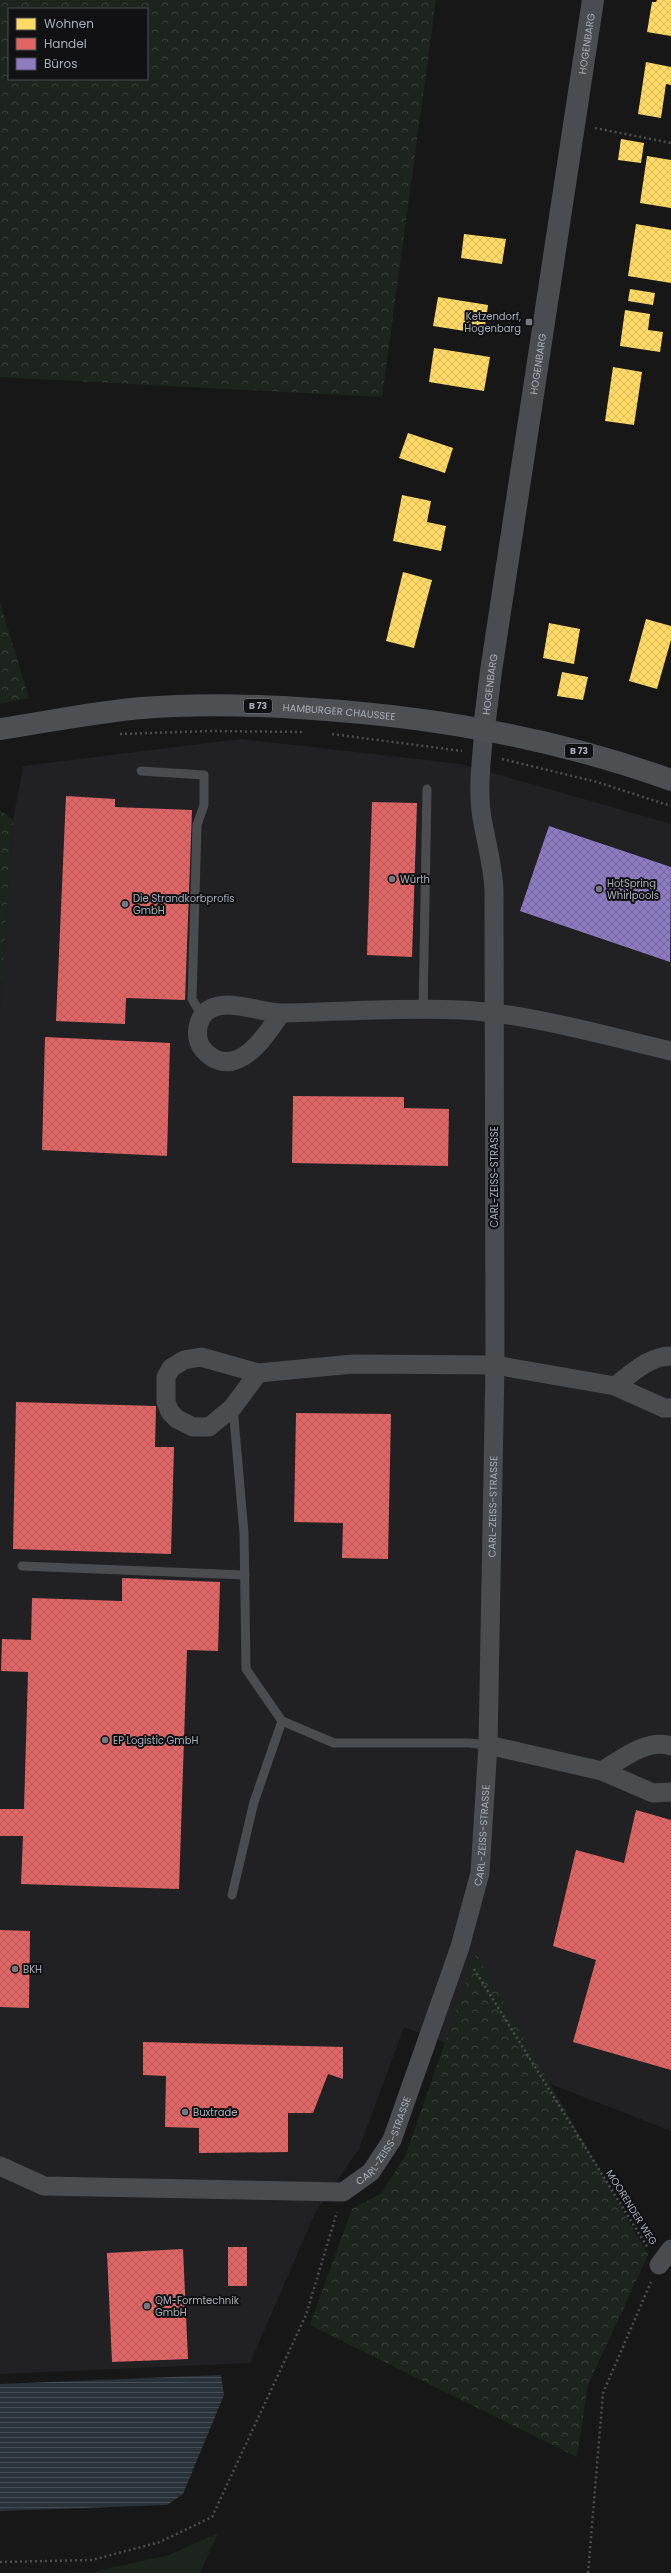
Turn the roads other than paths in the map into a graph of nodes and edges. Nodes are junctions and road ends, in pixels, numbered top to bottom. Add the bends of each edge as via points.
1 (593, 0) edge
2 (484, 728) junction
3 (0, 729) edge
4 (141, 771) dead end
5 (671, 780) edge
6 (427, 789) dead end
7 (423, 1011) junction
8 (281, 1013) junction
9 (493, 1014) junction
10 (202, 1016) junction
11 (671, 1051) edge
12 (671, 1356) edge
13 (495, 1365) junction
14 (258, 1373) junction
15 (614, 1386) junction
16 (233, 1408) junction
17 (671, 1408) edge
18 (22, 1566) dead end
19 (245, 1575) junction
20 (282, 1721) junction
21 (488, 1745) junction
22 (671, 1746) edge
23 (602, 1771) junction
24 (671, 1792) edge
25 (232, 1896) dead end
26 (0, 2166) edge
27 (671, 2249) edge
28 (659, 2265) road end

1 - 2 street, HOGENBARG
2 - 3 main road, HAMBURGER CHAUSSEE / B 73 via 356,711 223,706 142,708
2 - 5 main road, HAMBURGER CHAUSSEE / B 73 via 599,756
2 - 9 street, CARL-ZEISS-STRASSE via 482,817 491,859 494,891
4 - 10 lane via 204,775 204,805 197,826 192,999
6 - 7 lane
7 - 8 street
7 - 9 street via 461,1010
8 - 10 street via 221,1005 210,1008
8 - 10 street via 258,1044 243,1056 218,1061 206,1054 199,1043 197,1029
9 - 11 street via 525,1018
9 - 13 street, CARL-ZEISS-STRASSE
12 - 15 street via 656,1358
13 - 14 street via 353,1364
13 - 15 street
13 - 21 street, CARL-ZEISS-STRASSE
14 - 16 street
14 - 16 street via 201,1357 184,1360 171,1368 166,1377 164,1391 170,1412 177,1419 193,1427 209,1427
15 - 17 street via 664,1408
16 - 19 lane via 244,1533
18 - 19 lane
19 - 20 lane via 246,1669
20 - 21 lane via 334,1743
20 - 25 lane via 254,1802
21 - 23 street
21 - 26 street, CARL-ZEISS-STRASSE via 480,1873 460,1947 392,2140 371,2172 343,2192 44,2186
22 - 23 street via 645,1746
23 - 24 street via 653,1793
27 - 28 street

